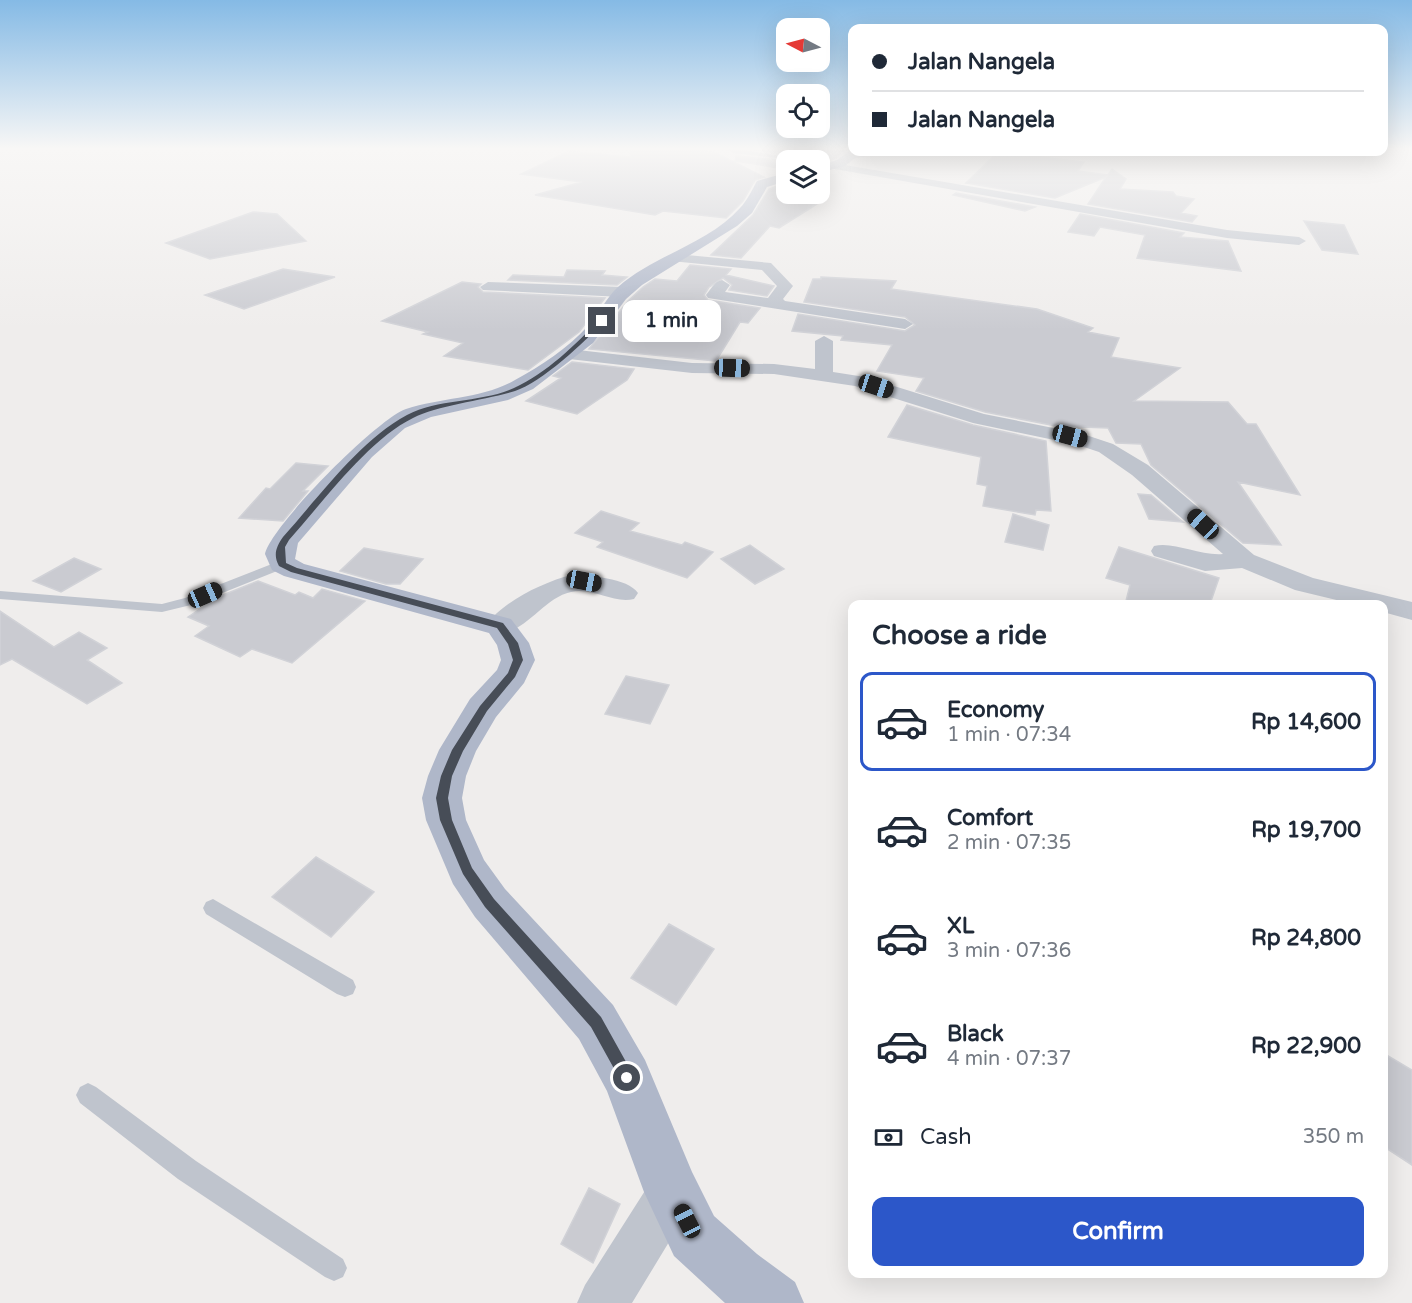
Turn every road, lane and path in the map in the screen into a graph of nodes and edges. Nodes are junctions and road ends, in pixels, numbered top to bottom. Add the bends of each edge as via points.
1 (748, 208) edge
2 (1075, 208) edge
3 (1299, 241) dead end
4 (676, 258) junction
5 (722, 285) dead end
6 (488, 287) dead end
7 (622, 292) junction
8 (780, 305) junction
9 (905, 324) dead end
10 (824, 341) dead end
11 (569, 354) junction
12 (824, 375) junction
13 (1163, 551) dead end
14 (1245, 560) junction
15 (282, 564) junction
16 (625, 593) dead end
17 (0, 595) edge
18 (1370, 600) edge
19 (1388, 604) edge
20 (1412, 610) edge
21 (500, 626) junction
22 (213, 908) dead end
23 (345, 987) dead end
24 (88, 1095) dead end
25 (672, 1192) junction
26 (334, 1269) dead end
27 (603, 1303) edge
28 (774, 1303) edge

1 - 4 main road via 732,223
2 - 3 street via 1227,234
4 - 7 main road
4 - 8 street via 769,268 785,286 775,299
5 - 8 street via 714,295
6 - 7 street
7 - 11 main road via 593,331
8 - 9 street
10 - 12 street
11 - 12 street via 692,368 774,369
11 - 15 main road via 510,392 412,415 393,427 368,448 286,539 280,553
12 - 14 street via 858,381 980,419 1070,436 1106,448 1170,493
13 - 14 street via 1205,563
14 - 18 street via 1304,584
15 - 17 lane via 190,601 162,608
15 - 21 main road via 341,584
16 - 21 street via 584,581 566,583
19 - 20 street
21 - 25 main road via 513,643 518,660 512,675 483,708 458,750 442,798 446,820 468,871 490,903 596,1022 627,1078
22 - 23 lane
24 - 26 lane via 187,1170
25 - 27 street
25 - 28 main road via 694,1236

